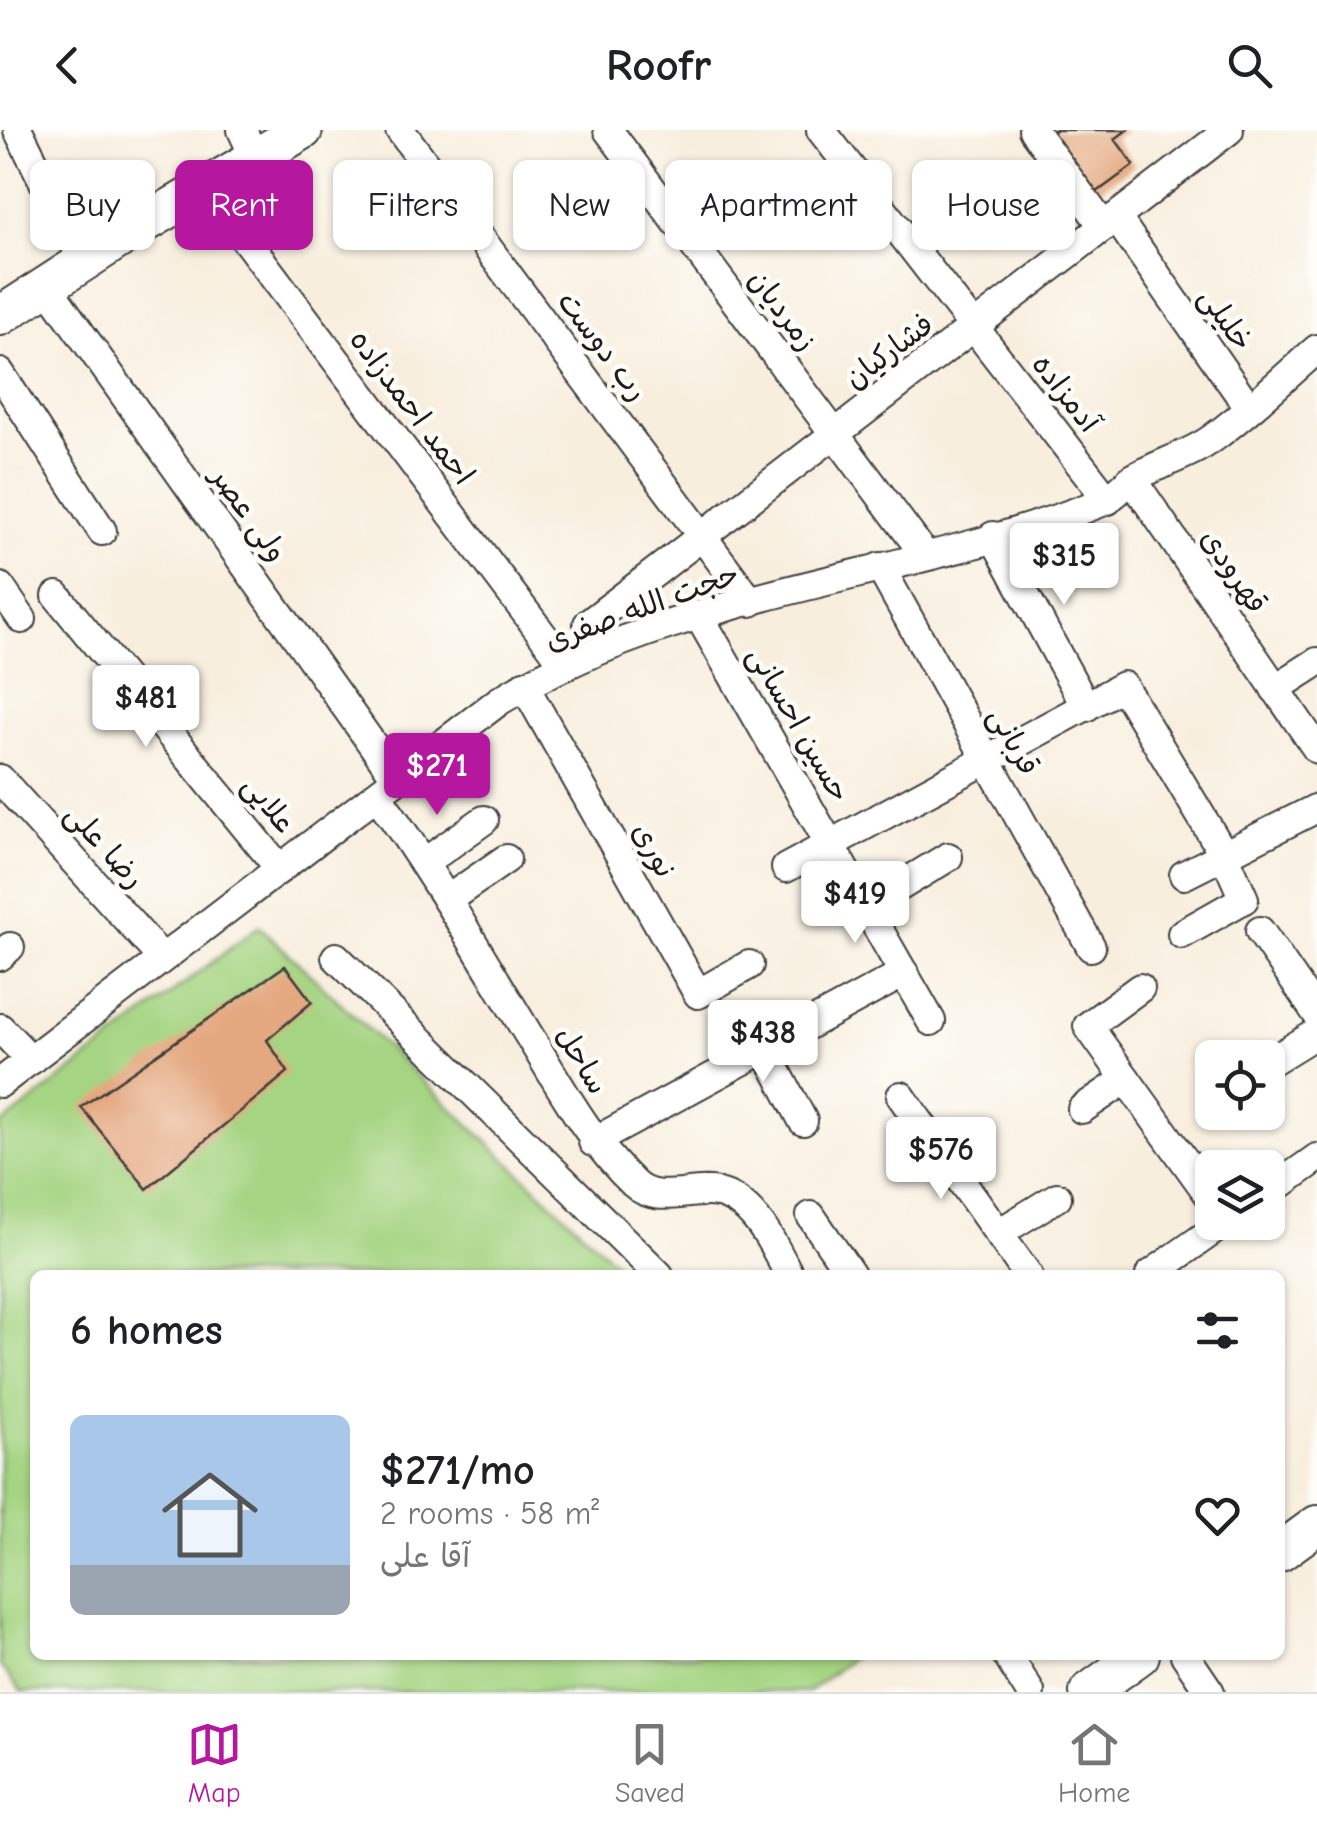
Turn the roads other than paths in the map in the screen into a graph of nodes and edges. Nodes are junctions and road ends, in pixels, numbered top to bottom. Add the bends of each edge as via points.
1 (18, 130) edge
2 (303, 130) edge
3 (400, 130) edge
4 (608, 130) edge
5 (820, 130) edge
6 (1229, 130) edge
7 (1041, 132) edge
8 (249, 144) edge
9 (175, 206) edge
10 (1110, 222) junction
11 (253, 250) edge
12 (84, 262) junction
13 (47, 286) junction
14 (0, 316) edge
15 (974, 327) junction
16 (1317, 349) edge
17 (0, 373) edge
18 (1248, 408) junction
19 (834, 433) junction
20 (1132, 480) junction
21 (1108, 500) junction
22 (102, 531) dead end
23 (704, 535) junction
24 (993, 536) junction
25 (925, 556) junction
26 (880, 567) junction
27 (0, 587) edge
28 (56, 596) dead end
29 (750, 602) junction
30 (699, 616) junction
31 (22, 618) dead end
32 (588, 624) dead end
33 (1317, 662) edge
34 (566, 666) junction
35 (524, 685) junction
36 (1275, 689) junction
37 (1086, 707) junction
38 (1317, 749) edge
39 (986, 760) junction
40 (0, 778) edge
41 (387, 787) junction
42 (1315, 813) edge
43 (484, 820) dead end
44 (829, 842) junction
45 (948, 856) dead end
46 (1224, 856) junction
47 (506, 859) dead end
48 (424, 863) junction
49 (786, 868) dead end
50 (280, 869) junction
51 (1184, 875) dead end
52 (447, 900) junction
53 (866, 906) junction
54 (1260, 931) dead end
55 (1182, 934) dead end
56 (1091, 947) dead end
57 (336, 957) dead end
58 (162, 958) junction
59 (749, 964) dead end
60 (904, 973) junction
61 (1140, 988) dead end
62 (1317, 1014) edge
63 (931, 1021) dead end
64 (0, 1028) edge
65 (1317, 1033) edge
66 (766, 1051) junction
67 (1285, 1053) edge
68 (31, 1060) junction
69 (1126, 1079) junction
70 (0, 1084) edge
71 (901, 1096) dead end
72 (1082, 1108) dead end
73 (803, 1121) dead end
74 (593, 1142) junction
75 (1315, 1163) edge
76 (1195, 1175) edge
77 (1285, 1182) edge
78 (1056, 1197) dead end
79 (811, 1216) dead end
80 (999, 1234) junction
81 (1204, 1240) edge
82 (654, 1270) edge
83 (786, 1270) edge
84 (848, 1270) edge
85 (1024, 1270) edge
86 (1166, 1270) edge
87 (1317, 1525) edge
88 (1285, 1548) edge
89 (1010, 1660) edge
90 (1133, 1660) edge
91 (1188, 1660) edge
92 (1030, 1692) edge
93 (1089, 1692) edge
94 (1210, 1692) edge

1 - 12 street
2 - 8 main road
3 - 23 street, رب دوست
4 - 19 street, زمردیان
5 - 15 street, آدمزاده
6 - 10 street, فشارکیان
7 - 10 street, خلیلی
9 - 12 main road
10 - 15 street, فشارکیان
10 - 18 street, خلیلی
11 - 34 street, احمد احمدزاده
12 - 13 main road
13 - 14 main road
13 - 41 street, ولی عصر
15 - 19 street, فشارکیان
15 - 21 street, آدمزاده
16 - 18 street, حجت الله صفری
17 - 22 street
18 - 20 street, حجت الله صفری via 1211,440
19 - 23 street, فشارکیان
19 - 25 street, زمردیان
20 - 21 street, حجت الله صفری
20 - 36 street, قهرودی
21 - 24 street, حجت الله صفری
23 - 29 street, رب دوست
23 - 32 street, فشارکیان
24 - 25 street, حجت الله صفری
24 - 37 street
25 - 26 street, حجت الله صفری
26 - 29 street, حجت الله صفری
26 - 39 street, قربانی
27 - 31 street
28 - 50 street, علایی
29 - 30 street, حجت الله صفری
30 - 34 street, حجت الله صفری
30 - 44 street, حسین احسانی
33 - 36 street
34 - 35 street, حجت الله صفری
35 - 41 street, حجت الله صفری
35 - 59 street, نوری via 698,994
36 - 38 street, قهرودی
37 - 39 street
37 - 46 street via 1123,686
39 - 44 street
39 - 56 street, قربانی
40 - 58 street, رضا علی
41 - 48 street, ساحل
41 - 50 street, حجت الله صفری
42 - 46 street
43 - 48 street
44 - 49 street
44 - 53 street, حسین احسانی
45 - 53 street
46 - 51 street
46 - 55 street via 1244,898
47 - 52 street
48 - 52 street, ساحل
50 - 58 street, حجت الله صفری
52 - 74 street, ساحل
53 - 60 street, حسین احسانی
54 - 62 street
57 - 82 street
58 - 68 street, حجت الله صفری
60 - 63 street, حسین احسانی
60 - 66 street
61 - 69 street via 1088,1026
64 - 68 street
65 - 67 street
66 - 73 street
66 - 74 street
68 - 70 street, حجت الله صفری
69 - 72 street
69 - 76 street
71 - 80 street
74 - 83 street, ساحل via 638,1188 658,1196 728,1196 752,1215
75 - 77 street
78 - 80 street
79 - 84 street
80 - 85 street
81 - 86 street
87 - 88 main road
89 - 92 street
90 - 93 main road
91 - 94 street

